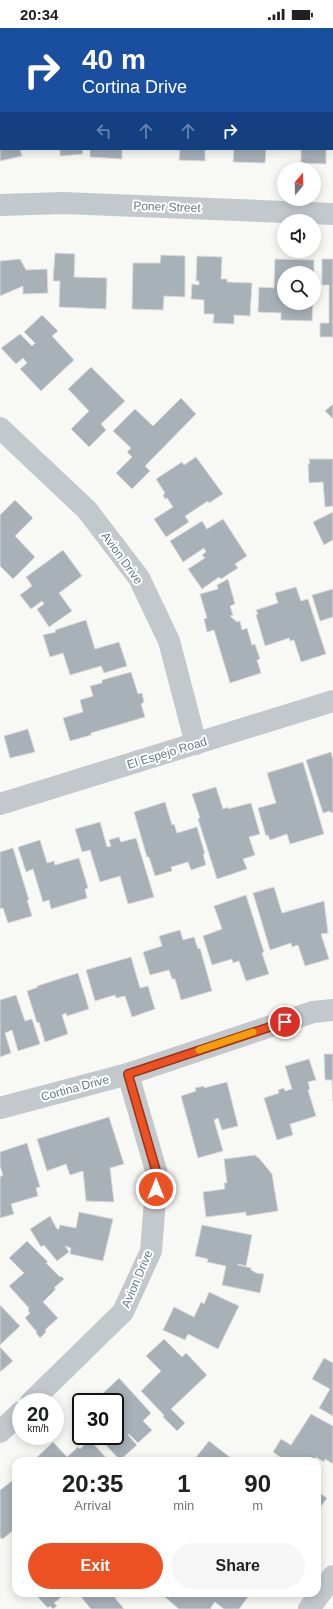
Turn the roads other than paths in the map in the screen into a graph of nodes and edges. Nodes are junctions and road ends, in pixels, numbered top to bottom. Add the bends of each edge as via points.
1 (0, 205) edge
2 (333, 214) edge
3 (0, 428) edge
4 (333, 701) edge
5 (196, 744) junction
6 (0, 804) edge
7 (333, 1010) edge
8 (128, 1074) junction
9 (0, 1108) edge
10 (40, 1393) edge
11 (12, 1421) edge
12 (0, 1432) edge
13 (333, 1576) edge
14 (321, 1592) edge
15 (318, 1597) edge
16 (309, 1609) edge

1 - 2 street, Poner Street via 63,203
3 - 5 street, Avion Drive via 86,510 139,578 169,641
4 - 5 street, El Espejo Road
5 - 6 street, El Espejo Road
7 - 8 street, Cortina Drive via 313,1012
8 - 9 street, Cortina Drive
8 - 10 street, Avion Drive via 157,1174 151,1251 123,1312
11 - 12 street
13 - 14 street
15 - 16 street

